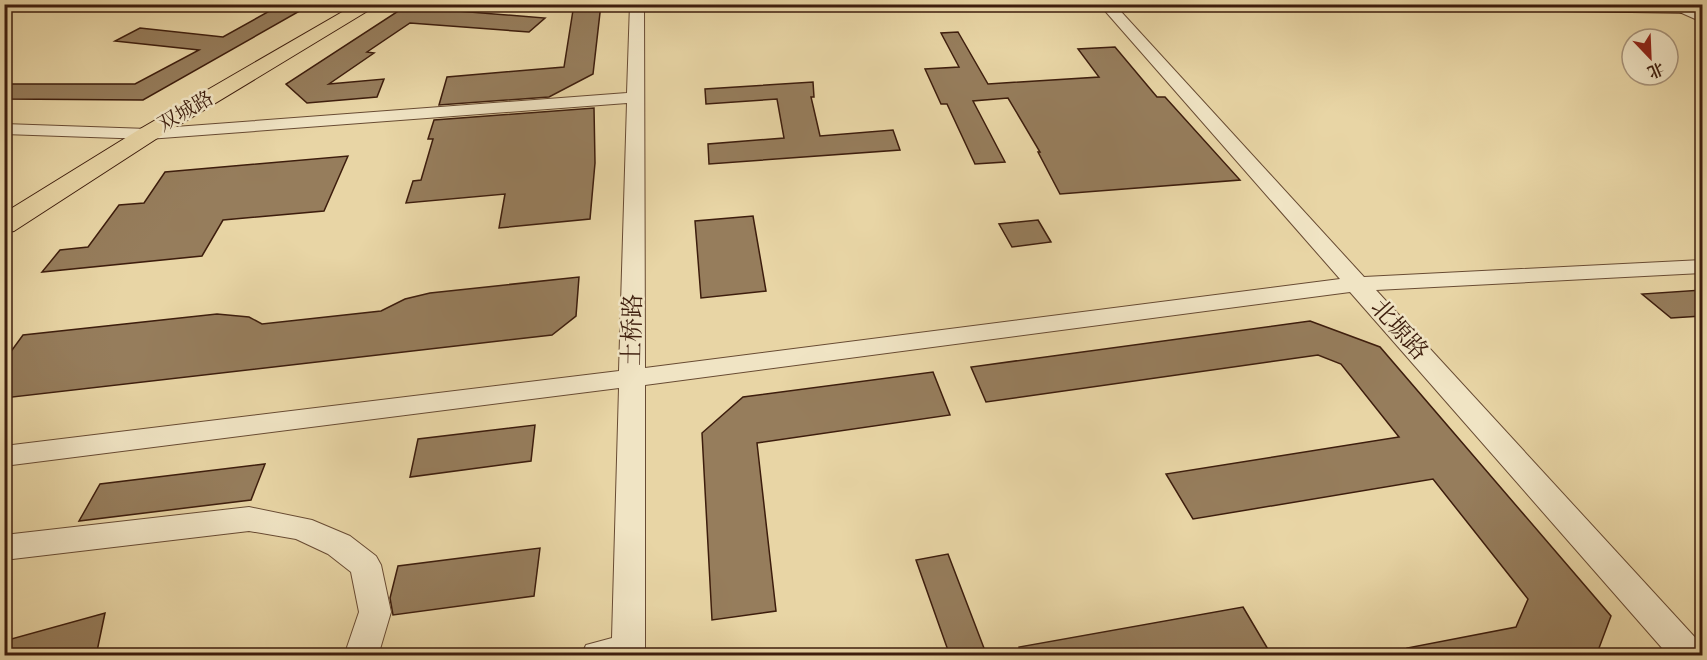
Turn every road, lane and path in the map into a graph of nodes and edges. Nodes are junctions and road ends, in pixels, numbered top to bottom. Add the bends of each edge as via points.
1 (370, 4) edge
2 (637, 4) edge
3 (1106, 4) edge
4 (1498, 4) edge
5 (1680, 7) junction
6 (1702, 7) edge
7 (1702, 18) edge
8 (636, 97) junction
9 (4, 129) edge
10 (148, 134) junction
11 (4, 225) edge
12 (1702, 266) edge
13 (1357, 284) junction
14 (632, 378) junction
15 (4, 456) edge
16 (4, 548) edge
17 (618, 654) edge
18 (361, 656) edge
19 (1691, 656) edge

1 - 10 main road, 双城路
2 - 8 street, 土桥路
3 - 13 street, 北塬路
4 - 5 main road
5 - 6 main road
5 - 7 street
8 - 10 street
8 - 14 street, 土桥路
9 - 10 street
10 - 11 main road, 双城路
12 - 13 street
13 - 14 street
13 - 19 street, 北塬路
14 - 15 street
14 - 17 street, 土桥路
16 - 18 street via 249,519 301,528 339,545 365,565 375,612

